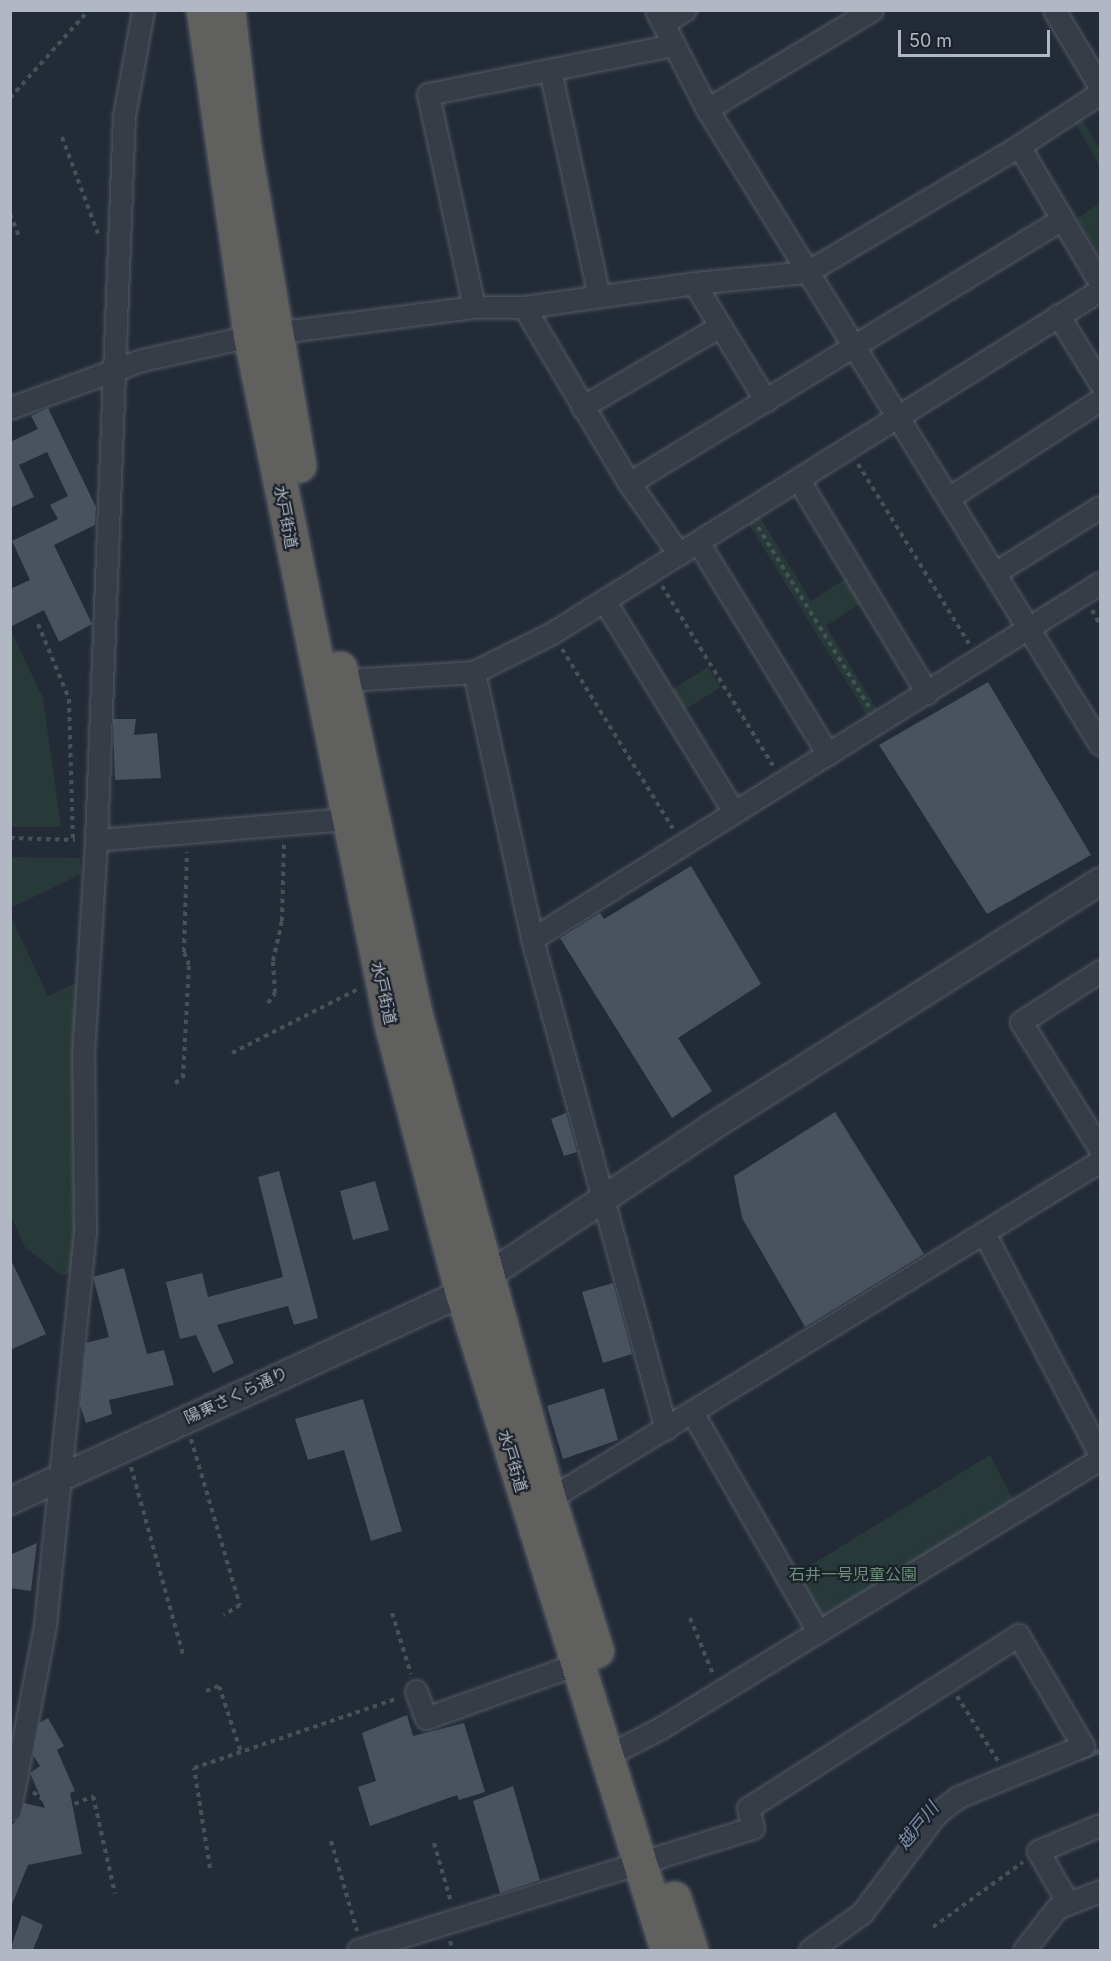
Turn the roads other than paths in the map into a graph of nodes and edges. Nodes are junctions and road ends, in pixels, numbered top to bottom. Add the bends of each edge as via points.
1 (143, 10) edge
2 (203, 10) edge
3 (228, 10) edge
4 (685, 10) edge
5 (872, 10) edge
6 (1054, 10) edge
7 (659, 17) edge
8 (674, 45) junction
9 (550, 70) junction
10 (1101, 87) edge
11 (1101, 93) edge
12 (707, 109) junction
13 (1019, 146) junction
14 (1062, 219) junction
15 (807, 272) junction
16 (694, 283) junction
17 (1101, 283) edge
18 (1101, 290) edge
19 (599, 296) junction
20 (474, 307) junction
21 (524, 307) junction
22 (1058, 315) junction
23 (720, 326) junction
24 (263, 333) junction
25 (854, 347) junction
26 (116, 369) junction
27 (1101, 383) edge
28 (1101, 400) edge
29 (766, 401) junction
30 (582, 407) junction
31 (10, 408) edge
32 (898, 416) junction
33 (798, 480) junction
34 (629, 483) junction
35 (950, 498) junction
36 (1101, 507) edge
37 (698, 542) junction
38 (679, 554) junction
39 (996, 572) junction
40 (1101, 583) edge
41 (604, 600) junction
42 (1029, 627) junction
43 (474, 672) junction
44 (331, 681) junction
45 (927, 693) junction
46 (1101, 744) edge
47 (828, 754) junction
48 (734, 812) junction
49 (359, 818) junction
50 (96, 840) junction
51 (1101, 881) edge
52 (532, 939) junction
53 (1101, 971) edge
54 (1101, 1149) edge
55 (1101, 1161) edge
56 (605, 1198) junction
57 (984, 1233) junction
58 (475, 1285) junction
59 (693, 1413) junction
60 (666, 1429) junction
61 (1101, 1457) edge
62 (62, 1476) junction
63 (10, 1500) edge
64 (539, 1505) junction
65 (818, 1631) junction
66 (577, 1664) junction
67 (416, 1691) road end
68 (616, 1750) junction
69 (10, 1809) edge
70 (1101, 1825) edge
71 (651, 1860) junction
72 (1101, 1891) edge
73 (1068, 1903) junction
74 (360, 1950) edge
75 (667, 1950) edge
76 (691, 1950) edge
77 (810, 1950) edge
78 (1024, 1950) edge

1 - 26 street via 124,116
2 - 24 highway, 水戸街道
3 - 24 highway, 水戸街道
4 - 7 street
5 - 12 street
6 - 10 street
7 - 8 street
8 - 9 street
8 - 12 street
9 - 19 street
9 - 20 street via 428,94
11 - 13 street
12 - 15 street
13 - 14 street
13 - 15 street
14 - 17 street
14 - 25 street
15 - 16 street
15 - 25 street
16 - 19 street
16 - 23 street
18 - 22 street
19 - 21 street
20 - 21 street
20 - 24 street
21 - 30 street
22 - 27 street
22 - 32 street
23 - 29 street
23 - 30 street
24 - 26 street
24 - 44 highway, 水戸街道
25 - 29 street
25 - 32 street
26 - 31 street
26 - 50 street
28 - 35 street
29 - 34 street
30 - 34 street
32 - 33 street
32 - 35 street
33 - 37 street
33 - 45 street
34 - 38 street
35 - 39 street
36 - 39 street
37 - 38 street
37 - 47 street
38 - 41 street
39 - 42 street
40 - 42 street
41 - 43 street via 552,633
41 - 48 street
42 - 45 street
42 - 46 street
43 - 44 street
43 - 52 street
44 - 49 highway, 水戸街道
45 - 47 street
47 - 48 street
48 - 52 street
49 - 50 street
49 - 58 highway, 水戸街道 via 416,1016
49 - 58 highway, 水戸街道 via 380,978
50 - 62 street via 83,1054 85,1232
51 - 56 street, 陽東さくら通り
52 - 56 street
53 - 54 street via 1021,1022
55 - 57 street
56 - 58 street, 陽東さくら通り
56 - 60 street
57 - 59 street
57 - 61 street
58 - 62 street, 陽東さくら通り
58 - 64 highway, 水戸街道
59 - 60 street
59 - 65 street
60 - 64 street
61 - 65 street
62 - 63 street, 陽東さくら通り
62 - 69 street via 45,1625
64 - 66 highway, 水戸街道
64 - 68 highway, 水戸街道
65 - 68 street
66 - 67 street via 426,1718
66 - 68 highway, 水戸街道
68 - 71 highway, 水戸街道
70 - 73 street via 1038,1851
71 - 74 street
71 - 75 highway, 水戸街道
71 - 76 highway, 水戸街道
71 - 77 street via 753,1828 748,1808 1018,1635 1083,1746 958,1797 936,1814 862,1913
72 - 73 street
73 - 78 street via 1057,1908

